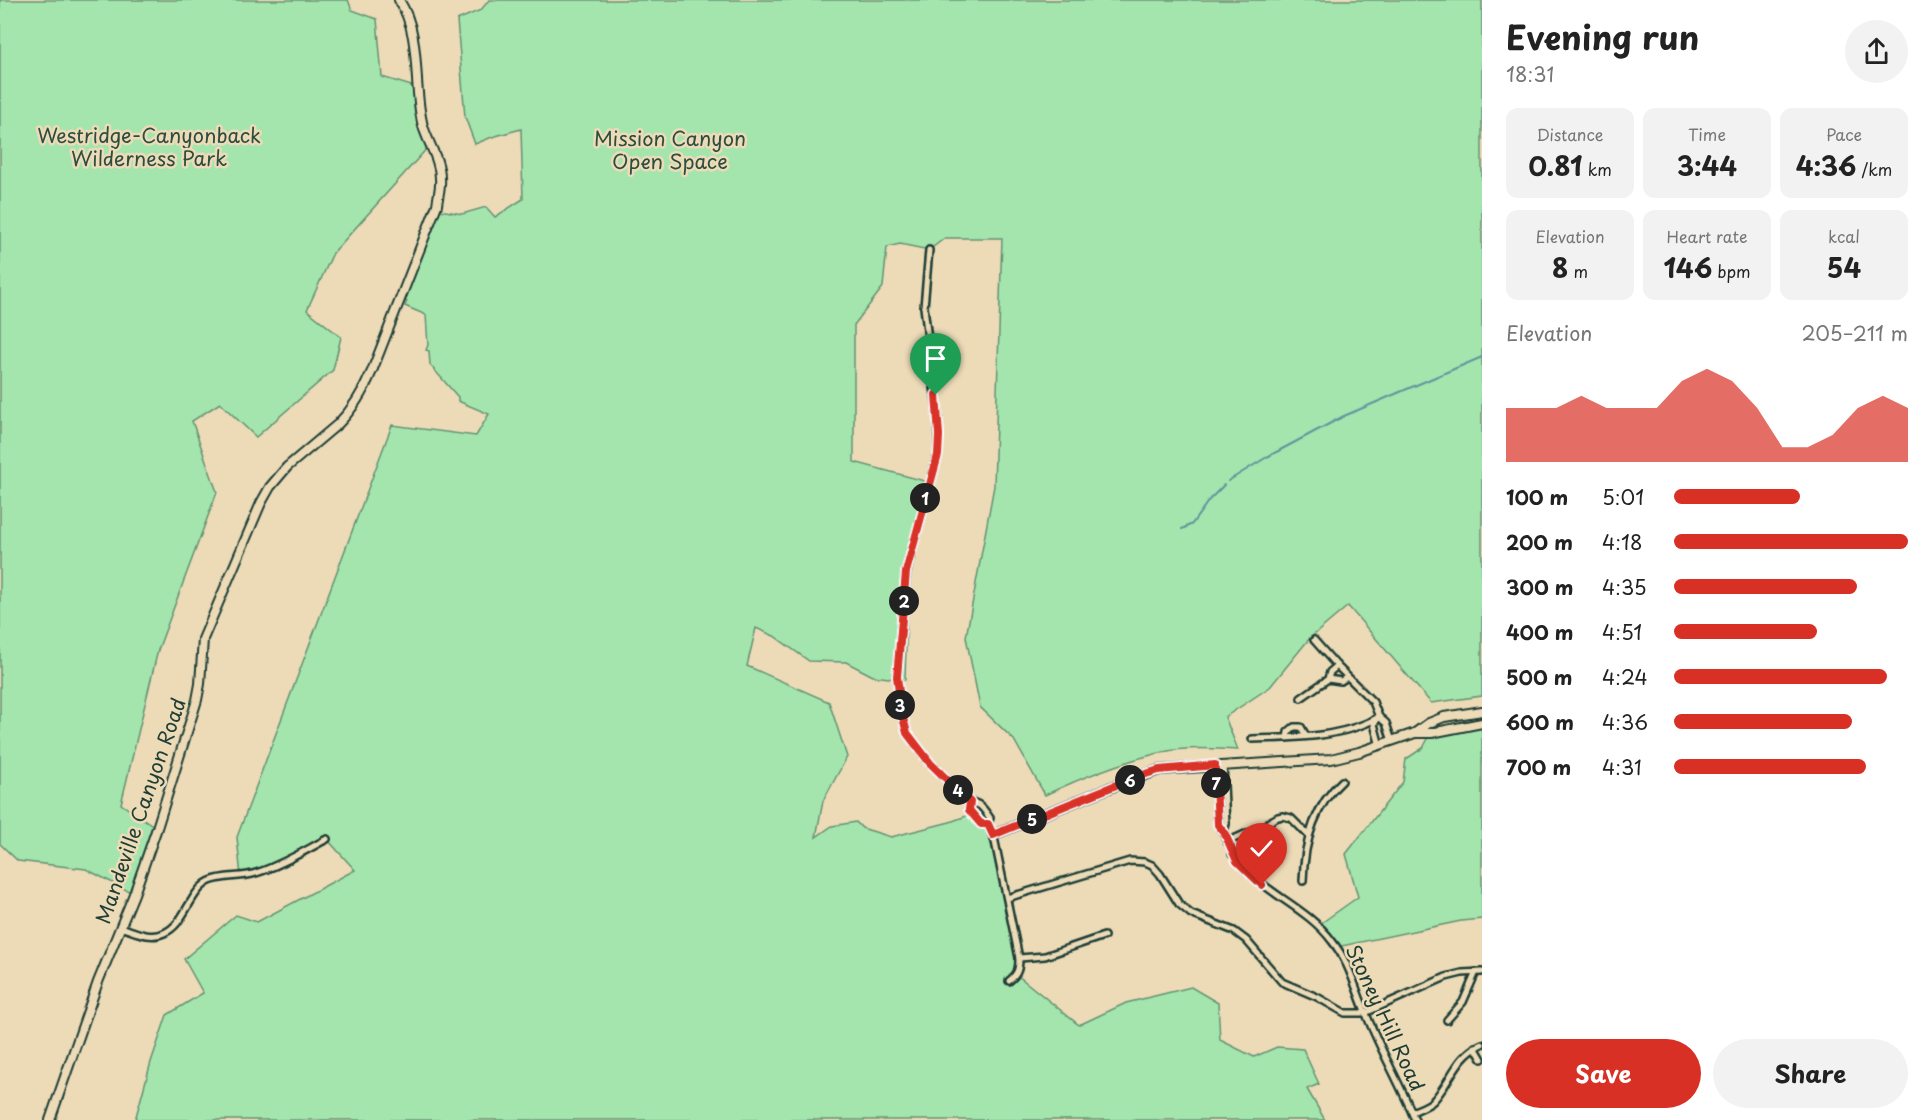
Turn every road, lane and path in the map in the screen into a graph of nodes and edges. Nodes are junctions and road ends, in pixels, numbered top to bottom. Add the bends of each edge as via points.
1 (402, 1) edge
2 (929, 250) dead end
3 (1314, 640) dead end
4 (1337, 666) junction
5 (1347, 677) junction
6 (1328, 680) junction
7 (1301, 698) dead end
8 (1482, 711) edge
9 (1379, 717) junction
10 (1482, 723) edge
11 (1415, 733) junction
12 (1306, 736) junction
13 (1287, 738) junction
14 (1252, 739) dead end
15 (1392, 741) junction
16 (1380, 746) junction
17 (1219, 765) junction
18 (1342, 781) dead end
19 (970, 802) junction
20 (1224, 805) junction
21 (1216, 806) junction
22 (988, 819) junction
23 (978, 820) junction
24 (1224, 832) junction
25 (1258, 832) junction
26 (993, 835) junction
27 (1308, 835) junction
28 (327, 839) dead end
29 (1227, 842) junction
30 (1232, 854) junction
31 (1303, 881) dead end
32 (1007, 898) junction
33 (120, 927) junction
34 (1104, 936) dead end
35 (1019, 958) junction
36 (1479, 972) edge
37 (1009, 981) dead end
38 (1365, 1013) junction
39 (1447, 1020) dead end
40 (1482, 1044) edge
41 (1475, 1047) junction
42 (1482, 1059) edge
43 (1412, 1112) junction
44 (50, 1120) edge
45 (1415, 1120) edge

1 - 33 street, Mandeville Canyon Road via 412,38 423,124 440,177 436,205 361,394 338,424 278,476 246,537 203,639 197,700 157,828
2 - 19 street via 924,307 938,418 938,455 906,572 897,677 907,733 930,763
3 - 4 street
4 - 5 street
4 - 6 street
5 - 6 street via 1341,681
5 - 9 street via 1373,702
6 - 7 street
8 - 11 street via 1444,717
9 - 12 street via 1355,727
9 - 15 street via 1386,723
9 - 16 street via 1374,724
10 - 11 street
11 - 15 street
12 - 13 street
12 - 13 street via 1301,727 1294,726
13 - 14 street
15 - 16 street
16 - 17 street via 1331,759
17 - 20 street, Stoney Hill Road
17 - 21 street, Stoney Hill Road
17 - 26 street via 1166,769 1136,777
18 - 27 street via 1324,802
19 - 22 street via 977,803
19 - 23 street via 969,810
20 - 21 street
20 - 24 street, Stoney Hill Road
21 - 24 street, Stoney Hill Road via 1218,825
22 - 23 street
22 - 23 street via 981,824
22 - 26 street
24 - 29 street, Stoney Hill Road
25 - 27 street via 1283,816
25 - 29 street
25 - 30 street via 1253,841
26 - 32 street
27 - 31 street
28 - 33 street via 265,870 210,881 165,933 151,936
29 - 30 street, Stoney Hill Road
30 - 38 street, Stoney Hill Road via 1262,885 1328,935 1346,962
32 - 35 street
32 - 38 street via 1130,861 1145,862 1156,869 1186,910 1234,931 1282,982 1345,1013
33 - 44 street, Mandeville Canyon Road
34 - 35 street via 1045,956
35 - 37 street via 1019,970
36 - 38 street via 1446,977
36 - 39 street
38 - 43 street, Stoney Hill Road
40 - 41 street
41 - 42 street
41 - 43 street via 1459,1060 1432,1102
43 - 45 street, Stoney Hill Road

